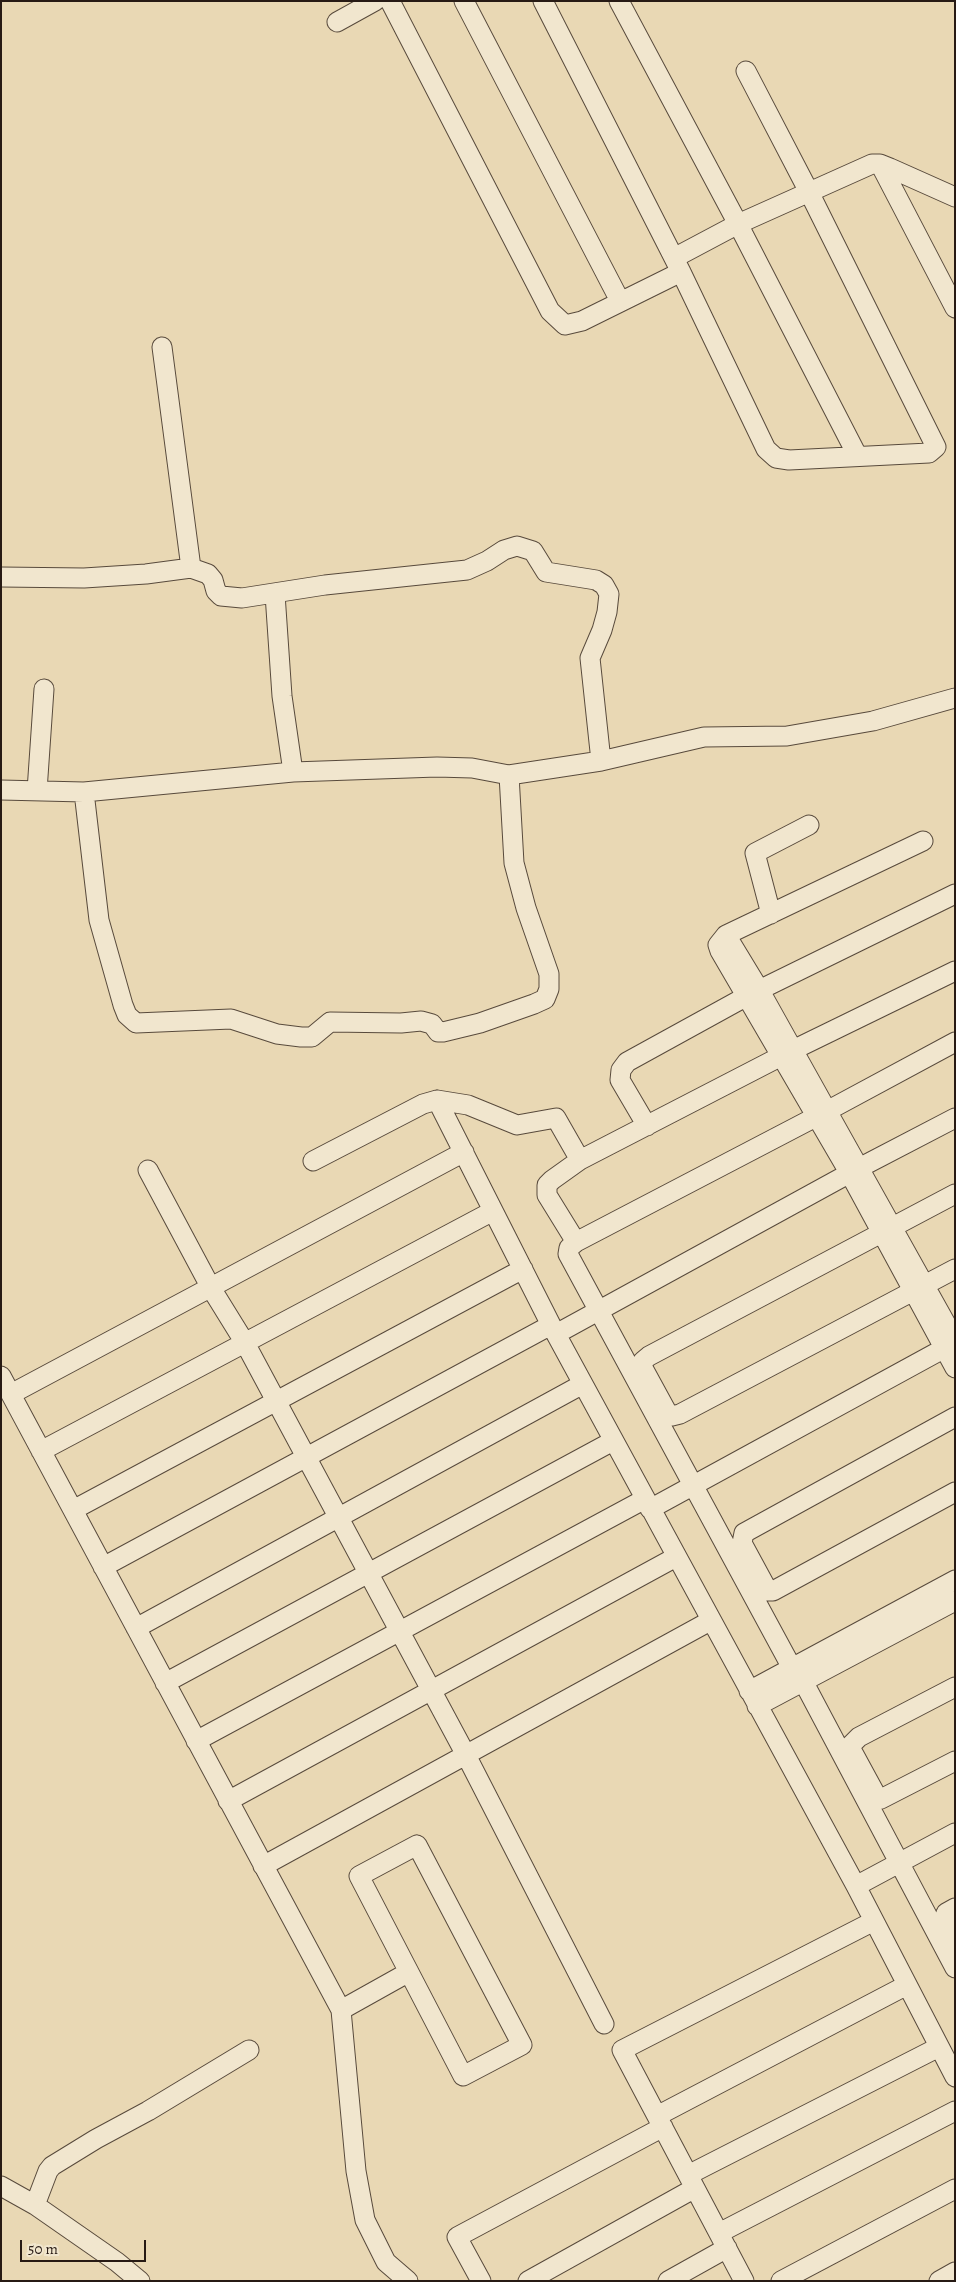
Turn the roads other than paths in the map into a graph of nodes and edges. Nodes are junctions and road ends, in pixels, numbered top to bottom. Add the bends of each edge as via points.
1 (374, 1) edge
2 (390, 1) edge
3 (464, 1) edge
4 (543, 1) edge
5 (619, 1) edge
6 (337, 22) dead end
7 (746, 71) dead end
8 (880, 164) junction
9 (809, 192) junction
10 (955, 197) edge
11 (738, 224) junction
12 (677, 265) junction
13 (620, 301) junction
14 (955, 308) edge
15 (162, 347) dead end
16 (857, 455) junction
17 (191, 568) junction
18 (1, 577) edge
19 (275, 594) junction
20 (44, 689) dead end
21 (955, 698) edge
22 (601, 761) junction
23 (293, 772) junction
24 (509, 775) junction
25 (1, 790) edge
26 (37, 791) junction
27 (84, 792) junction
28 (809, 825) dead end
29 (923, 841) dead end
30 (955, 894) edge
31 (771, 914) junction
32 (955, 971) edge
33 (753, 994) junction
34 (955, 1042) edge
35 (787, 1054) junction
36 (436, 1100) junction
37 (821, 1114) junction
38 (955, 1118) edge
39 (647, 1126) junction
40 (464, 1152) junction
41 (313, 1160) dead end
42 (580, 1160) junction
43 (148, 1170) dead end
44 (854, 1171) junction
45 (955, 1194) edge
46 (493, 1211) junction
47 (886, 1229) junction
48 (576, 1242) junction
49 (523, 1269) junction
50 (955, 1269) edge
51 (920, 1287) junction
52 (211, 1288) junction
53 (599, 1310) junction
54 (553, 1330) junction
55 (245, 1342) junction
56 (951, 1344) edge
57 (955, 1368) edge
58 (1, 1376) edge
59 (583, 1384) junction
60 (11, 1394) junction
61 (276, 1401) junction
62 (955, 1417) edge
63 (613, 1441) junction
64 (41, 1451) junction
65 (306, 1457) junction
66 (693, 1486) junction
67 (955, 1492) edge
68 (647, 1504) junction
69 (73, 1510) junction
70 (338, 1518) junction
71 (676, 1557) junction
72 (104, 1567) junction
73 (368, 1573) junction
74 (955, 1580) edge
75 (955, 1601) edge
76 (710, 1621) junction
77 (136, 1628) junction
78 (400, 1631) junction
79 (798, 1674) junction
80 (165, 1683) junction
81 (955, 1687) edge
82 (431, 1690) junction
83 (753, 1699) junction
84 (196, 1741) junction
85 (466, 1755) junction
86 (955, 1761) edge
87 (228, 1801) junction
88 (955, 1833) edge
89 (898, 1863) junction
90 (263, 1866) junction
91 (856, 1886) junction
92 (955, 1908) edge
93 (874, 1921) junction
94 (955, 1942) edge
95 (955, 1968) edge
96 (409, 1972) junction
97 (907, 1984) junction
98 (341, 2010) junction
99 (604, 2024) dead end
100 (249, 2050) dead end
101 (949, 2061) edge
102 (955, 2111) edge
103 (660, 2121) junction
104 (691, 2181) junction
105 (1, 2186) edge
106 (955, 2189) edge
107 (35, 2205) junction
108 (723, 2241) junction
109 (955, 2272) edge
110 (140, 2281) edge
111 (408, 2281) edge
112 (481, 2281) edge
113 (528, 2281) edge
114 (668, 2281) edge
115 (744, 2281) edge
116 (781, 2281) edge
117 (939, 2281) edge

1 - 6 street
2 - 13 street via 550,311 565,325 582,321
3 - 13 street
4 - 12 street
5 - 11 street
7 - 9 street
8 - 9 street via 872,164
8 - 10 street
8 - 14 street
9 - 11 street
9 - 16 street via 936,447 929,453
11 - 12 street
11 - 16 street
12 - 13 street
12 - 16 street via 766,449 776,458 789,460
15 - 17 street
17 - 18 street via 84,578
17 - 19 street via 208,574 221,596 242,598
19 - 22 street via 325,585 467,570 517,546 533,551 546,572 600,581 607,589 609,599 602,630 590,658
19 - 23 street via 282,696
20 - 26 street
21 - 22 street via 873,721 786,736 704,737
22 - 24 street
23 - 24 street via 437,766
23 - 27 street
24 - 27 street via 514,863 549,974 549,989 545,999 534,1004 443,1032 421,1021 384,1024 330,1022 312,1037 277,1034 230,1019 136,1023 127,1015 123,1004 100,920
25 - 26 street
26 - 27 street
28 - 31 street via 755,853
29 - 31 street
30 - 33 street
31 - 33 street via 726,936 718,945
32 - 35 street
33 - 35 street
33 - 39 street via 627,1062 621,1070 620,1080
34 - 37 street
35 - 37 street
35 - 39 street
36 - 40 street
36 - 41 street
36 - 42 street via 468,1106 517,1125 556,1118
37 - 44 street
37 - 48 street
38 - 44 street
39 - 42 street
40 - 46 street
40 - 52 street
42 - 48 street via 547,1185 547,1195
43 - 52 street
44 - 47 street
44 - 53 street
45 - 47 street
46 - 49 street
46 - 55 street
47 - 51 street
47 - 51 street via 643,1361 643,1368 667,1412 672,1416 680,1414
48 - 53 street via 568,1254
49 - 54 street
49 - 61 street
50 - 51 street
51 - 56 street
52 - 55 street
52 - 60 street
53 - 54 street
53 - 66 street
54 - 59 street
54 - 65 street
55 - 61 street
55 - 64 street
56 - 57 street
56 - 66 street
58 - 60 street
59 - 63 street
59 - 70 street
60 - 64 street
61 - 65 street
61 - 69 street
62 - 67 street via 744,1533 742,1543 768,1591 773,1592
63 - 68 street
63 - 73 street
64 - 69 street
65 - 70 street
65 - 72 street
66 - 68 street
66 - 79 street
68 - 71 street
68 - 78 street
69 - 72 street
70 - 73 street
70 - 77 street
71 - 76 street
71 - 82 street
72 - 77 street
73 - 78 street
73 - 80 street
74 - 79 street
75 - 79 street
76 - 83 street
76 - 85 street
77 - 80 street
78 - 82 street
78 - 84 street
79 - 83 street
79 - 89 street
80 - 84 street
81 - 86 street via 859,1737 851,1745 880,1799
82 - 85 street
82 - 87 street
83 - 91 street
84 - 87 street
85 - 90 street
85 - 99 street
87 - 90 street
88 - 89 street
89 - 91 street
89 - 95 street
90 - 98 street
91 - 93 street
92 - 94 street via 946,1913 944,1920
93 - 97 street
93 - 103 street via 622,2050
96 - 96 street via 463,2076 522,2045 417,1845 359,1876
96 - 98 street
97 - 101 street
97 - 103 street
98 - 111 street via 354,2152 365,2220 386,2262
100 - 107 street via 52,2166
101 - 104 street
102 - 108 street
103 - 104 street
103 - 112 street via 457,2237
104 - 108 street
104 - 113 street
105 - 107 street
106 - 116 street
107 - 110 street
108 - 114 street
108 - 115 street
109 - 117 street

